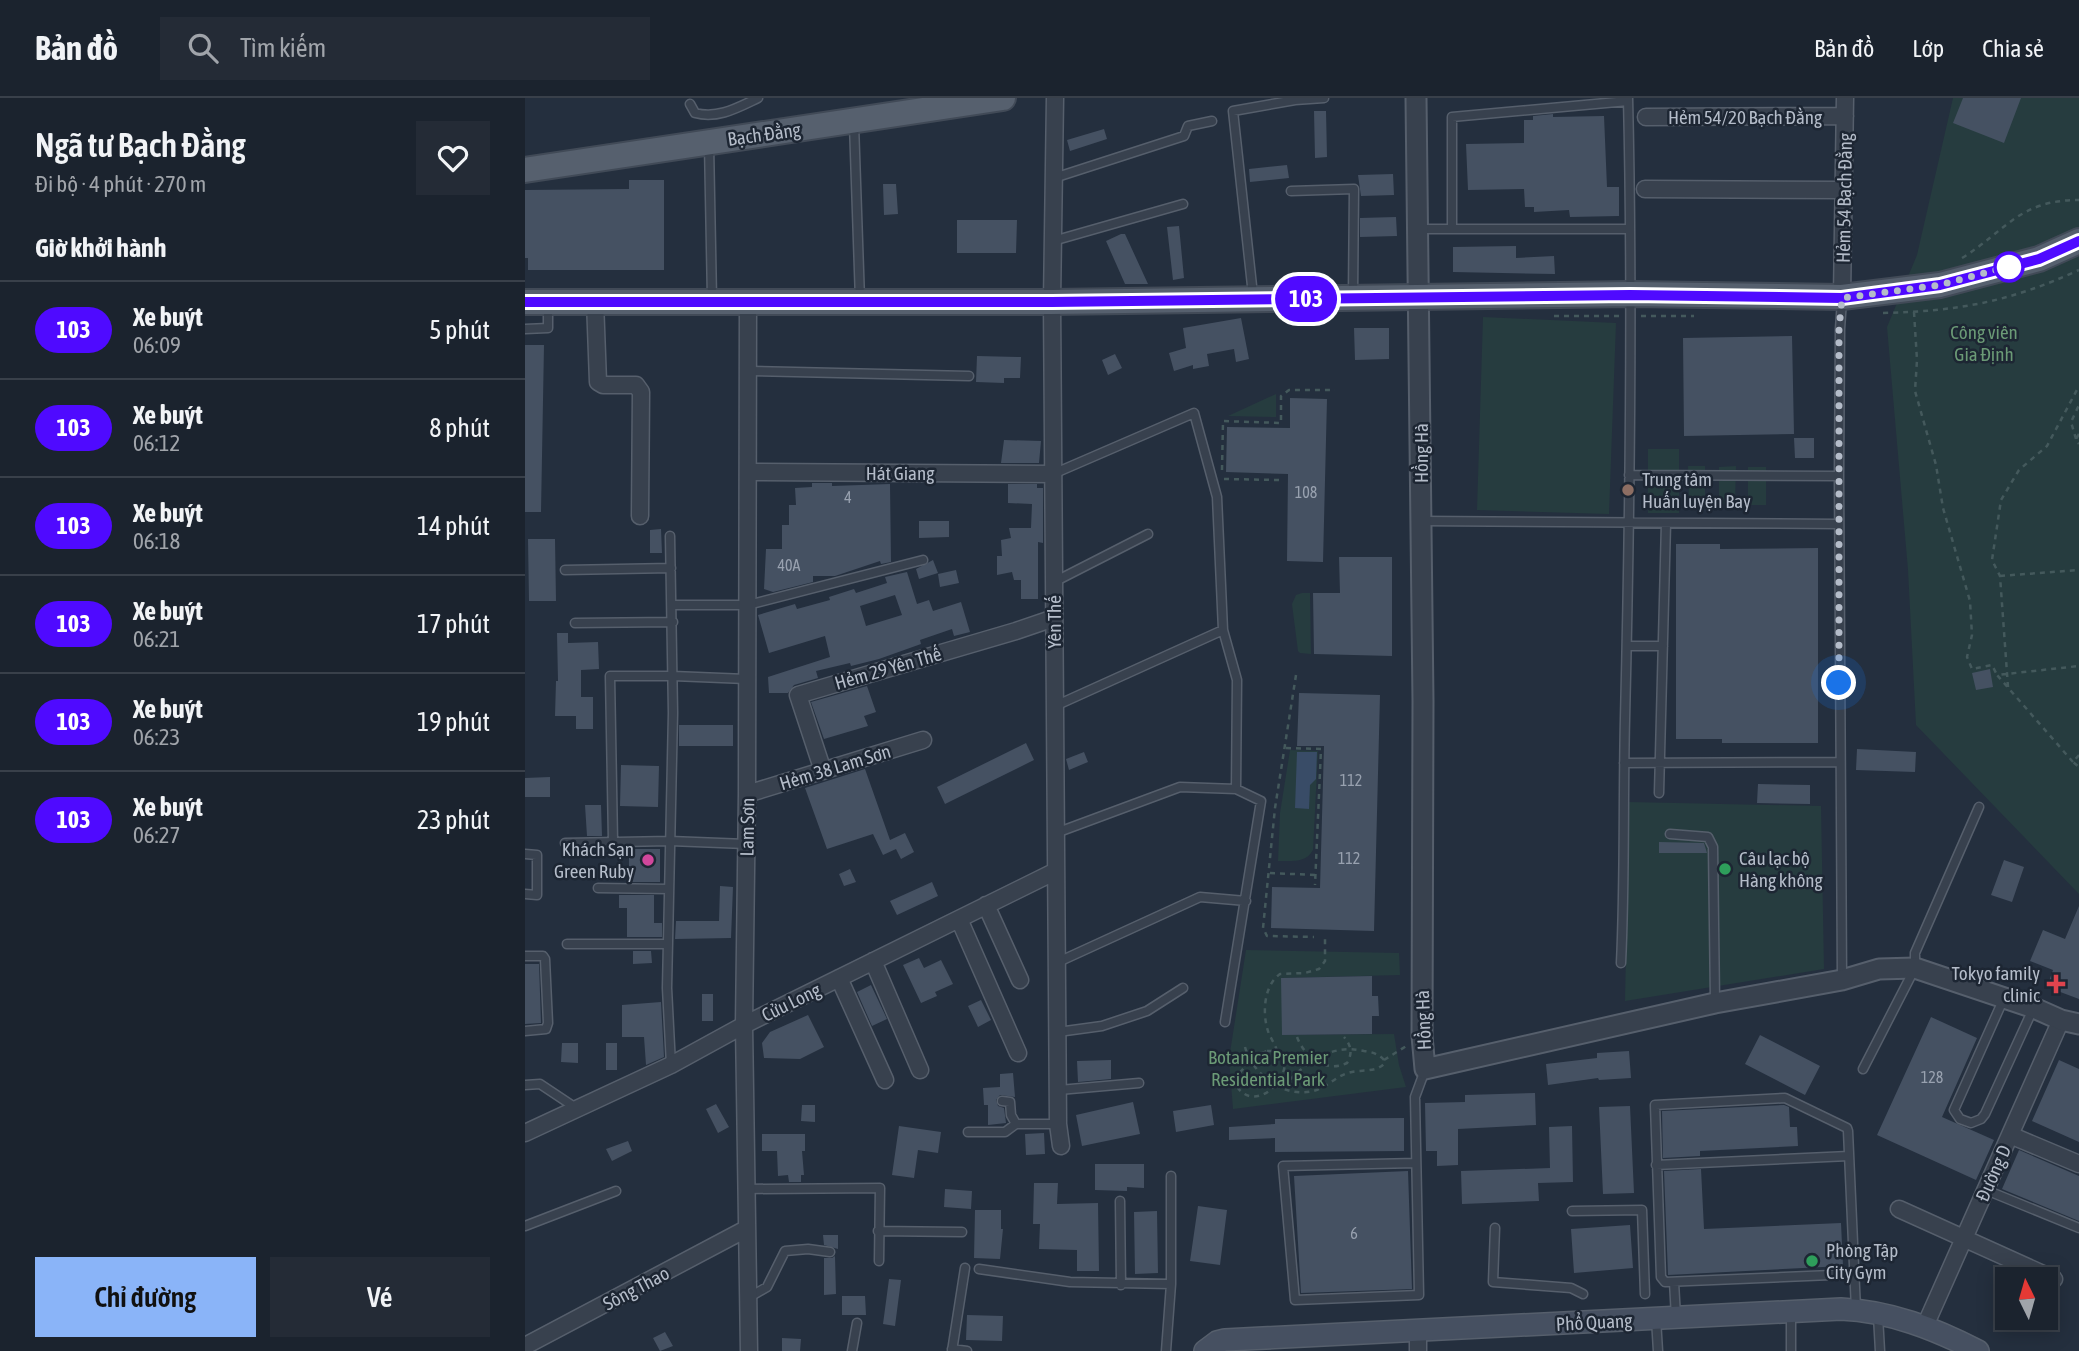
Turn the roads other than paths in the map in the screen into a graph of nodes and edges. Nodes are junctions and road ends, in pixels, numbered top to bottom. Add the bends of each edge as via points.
1 (758, 98) edge
2 (1003, 98) edge
3 (1055, 98) edge
4 (1324, 98) edge
5 (1416, 98) edge
6 (1845, 98) edge
7 (1295, 99) edge
8 (1628, 99) edge
9 (690, 104) dead end
10 (1646, 117) dead end
11 (1845, 117) junction
12 (854, 121) junction
13 (1212, 121) dead end
14 (709, 141) junction
15 (525, 170) edge
16 (1054, 178) junction
17 (1646, 189) dead end
18 (1843, 190) junction
19 (1291, 191) dead end
20 (1183, 204) dead end
21 (1417, 229) junction
22 (1452, 229) junction
23 (1630, 229) junction
24 (1053, 241) junction
25 (2079, 241) edge
26 (1630, 295) junction
27 (1418, 296) junction
28 (1353, 298) junction
29 (1842, 298) junction
30 (712, 300) junction
31 (1253, 300) junction
32 (595, 301) junction
33 (860, 301) junction
34 (536, 302) edge
35 (748, 302) junction
36 (1052, 302) junction
37 (525, 328) edge
38 (748, 371) junction
39 (969, 376) dead end
40 (748, 472) junction
41 (1053, 474) junction
42 (1629, 475) junction
43 (1839, 476) junction
44 (640, 516) dead end
45 (1421, 521) junction
46 (1629, 522) junction
47 (1666, 523) junction
48 (1839, 524) junction
49 (1148, 534) dead end
50 (670, 536) dead end
51 (923, 560) dead end
52 (671, 568) junction
53 (565, 570) dead end
54 (1054, 582) junction
55 (672, 605) junction
56 (748, 605) junction
57 (1054, 618) junction
58 (673, 622) junction
59 (575, 624) dead end
60 (1223, 629) junction
61 (1627, 646) junction
62 (1663, 646) junction
63 (673, 676) junction
64 (747, 680) junction
65 (1055, 706) junction
66 (923, 740) dead end
67 (1839, 762) junction
68 (1624, 763) junction
69 (1660, 764) junction
70 (823, 771) junction
71 (1236, 789) junction
72 (1660, 793) dead end
73 (747, 794) junction
74 (1979, 807) dead end
75 (1056, 833) junction
76 (1670, 834) dead end
77 (613, 841) junction
78 (670, 841) junction
79 (565, 843) dead end
80 (746, 844) junction
81 (525, 854) edge
82 (1056, 871) junction
83 (598, 888) dead end
84 (670, 889) junction
85 (525, 894) edge
86 (1246, 901) junction
87 (986, 905) junction
88 (959, 919) junction
89 (567, 944) dead end
90 (667, 944) junction
91 (525, 956) edge
92 (873, 961) junction
93 (1621, 962) dead end
94 (1056, 963) junction
95 (1915, 968) junction
96 (839, 978) junction
97 (1020, 980) dead end
98 (1842, 980) junction
99 (1183, 988) dead end
100 (2004, 998) junction
101 (1716, 1003) junction
102 (2034, 1008) junction
103 (1225, 1022) dead end
104 (2070, 1022) edge
105 (744, 1025) junction
106 (525, 1031) edge
107 (1058, 1032) junction
108 (1018, 1053) dead end
109 (671, 1065) junction
110 (1425, 1069) junction
111 (1863, 1069) dead end
112 (920, 1070) dead end
113 (885, 1080) dead end
114 (1139, 1083) dead end
115 (525, 1085) edge
116 (1059, 1090) junction
117 (1002, 1101) dead end
118 (576, 1108) junction
119 (1016, 1124) junction
120 (1058, 1124) junction
121 (968, 1132) dead end
122 (525, 1133) edge
123 (2010, 1135) junction
124 (1061, 1146) dead end
125 (1849, 1156) junction
126 (1416, 1163) junction
127 (2079, 1164) edge
128 (1657, 1165) junction
129 (1171, 1176) dead end
130 (746, 1189) junction
131 (1986, 1190) junction
132 (617, 1191) dead end
133 (1120, 1201) dead end
134 (1899, 1209) dead end
135 (1572, 1211) dead end
136 (525, 1226) edge
137 (746, 1228) junction
138 (1495, 1228) dead end
139 (2079, 1228) edge
140 (878, 1231) junction
141 (962, 1232) dead end
142 (1964, 1238) junction
143 (830, 1252) dead end
144 (879, 1261) dead end
145 (2028, 1267) edge
146 (965, 1268) dead end
147 (979, 1269) dead end
148 (1855, 1274) junction
149 (1674, 1282) junction
150 (1121, 1284) junction
151 (1171, 1284) junction
152 (1583, 1294) dead end
153 (1645, 1294) dead end
154 (748, 1298) junction
155 (1856, 1310) junction
156 (1791, 1311) junction
157 (1878, 1313) junction
158 (1666, 1318) junction
159 (857, 1322) dead end
160 (1925, 1326) junction
161 (1418, 1341) edge
162 (525, 1346) edge
163 (952, 1350) edge
164 (749, 1351) edge
165 (852, 1351) edge
166 (967, 1351) edge
167 (1166, 1351) edge
168 (1205, 1351) edge
169 (1658, 1351) edge
170 (1791, 1351) edge
171 (1880, 1351) edge
172 (1978, 1351) edge

1 - 9 lane via 709,117 695,113
2 - 12 main road, Bạch Đằng via 886,111
3 - 16 street, Yên Thế
4 - 7 lane
5 - 21 street, Hồng Hà
6 - 11 street, Hẻm 54 Bạch Đằng
7 - 31 lane via 1233,111
8 - 22 lane via 1453,117
8 - 23 lane
10 - 11 street, Hẻm 54/20 Bạch Đằng
11 - 18 street, Hẻm 54 Bạch Đằng
12 - 14 main road, Bạch Đằng
12 - 33 lane
13 - 16 lane via 1188,127 1184,136
14 - 15 main road, Bạch Đằng
14 - 30 lane
16 - 24 street, Yên Thế
17 - 18 street
18 - 29 street, Hẻm 54 Bạch Đằng
19 - 28 lane via 1354,188
20 - 24 lane
21 - 22 lane
21 - 27 street, Hồng Hà
22 - 23 lane
23 - 26 lane
24 - 36 street, Yên Thế
25 - 29 main road via 2039,259 1940,285
26 - 27 main road
26 - 29 main road
26 - 42 lane
27 - 28 main road
27 - 45 street, Hồng Hà
28 - 31 main road
29 - 43 lane
30 - 32 main road
30 - 35 main road
31 - 36 main road
32 - 34 main road
32 - 44 street via 597,382 636,385 641,391
33 - 35 main road
33 - 36 main road
34 - 37 lane via 548,328
35 - 38 street, Lam Sơn
36 - 41 street, Yên Thế
38 - 39 lane
38 - 40 street, Lam Sơn
40 - 41 street, Hát Giang
40 - 56 street, Lam Sơn
41 - 54 street, Yên Thế
41 - 60 lane via 1194,413 1217,497
42 - 43 lane
42 - 46 lane
43 - 48 lane
45 - 46 lane
45 - 110 street, Hồng Hà
46 - 47 lane
46 - 61 lane
47 - 48 lane
47 - 62 lane
48 - 67 lane
49 - 54 lane
50 - 52 lane
51 - 56 lane
52 - 53 lane
52 - 55 lane
54 - 57 street, Yên Thế
55 - 56 lane
55 - 58 lane
56 - 64 street, Lam Sơn
57 - 65 street, Yên Thế
57 - 70 street, Hẻm 29 Yên Thế via 798,695
58 - 59 lane
58 - 63 lane
60 - 65 lane
60 - 71 lane via 1237,680
61 - 62 lane
61 - 68 lane
62 - 69 lane
63 - 64 lane
63 - 77 lane via 610,676
63 - 78 lane
64 - 73 street, Lam Sơn
65 - 75 street, Yên Thế
66 - 70 street, Hẻm 38 Lam Sơn
67 - 69 lane
67 - 98 lane
68 - 69 lane
68 - 93 lane
69 - 72 lane
70 - 73 street, Hẻm 38 Lam Sơn
71 - 75 lane via 1180,787
71 - 86 lane via 1261,801
73 - 80 street, Lam Sơn
74 - 95 lane via 1915,953
75 - 82 street, Yên Thế
76 - 101 lane via 1708,837 1713,846
77 - 78 lane
77 - 79 lane
78 - 80 lane
78 - 84 lane
80 - 105 street, Lam Sơn
81 - 85 lane via 537,855 537,895
82 - 87 street, Cửu Long
82 - 94 street, Yên Thế
83 - 84 lane
84 - 90 lane
86 - 94 lane via 1200,897
86 - 103 lane
87 - 88 street, Cửu Long
87 - 97 street
88 - 92 street, Cửu Long
88 - 108 street
89 - 90 lane
90 - 109 lane
91 - 106 lane via 545,959 548,1023 546,1029
92 - 96 street, Cửu Long
92 - 112 street
94 - 107 street, Yên Thế
95 - 98 street, Hồng Hà via 1879,969
95 - 100 street, Hồng Hà
95 - 111 lane
96 - 105 street, Cửu Long
96 - 113 street
98 - 101 street, Hồng Hà
99 - 107 lane via 1147,1010 1103,1026
100 - 102 street, Hồng Hà
100 - 102 lane via 1954,1110 1960,1119 1971,1123 1985,1114
101 - 110 street, Hồng Hà
102 - 104 street, Hồng Hà
104 - 123 street, Đường D
105 - 109 street, Cửu Long
105 - 130 street, Lam Sơn
107 - 116 street, Yên Thế
109 - 118 street, Cửu Long
110 - 126 lane via 1415,1097
114 - 116 lane
115 - 118 lane via 540,1084
116 - 120 street, Yên Thế
117 - 119 lane via 1010,1102
118 - 122 street, Cửu Long
119 - 120 lane
119 - 121 lane via 1005,1132
120 - 124 street, Yên Thế
123 - 127 street
123 - 131 street, Đường D
125 - 128 lane
125 - 128 lane via 1847,1128 1787,1099 1671,1103 1654,1109
125 - 148 lane
126 - 126 lane via 1283,1166 1294,1300 1419,1294
128 - 149 lane via 1661,1277
129 - 151 lane
130 - 137 street, Lam Sơn
130 - 140 lane via 880,1188
131 - 139 lane
131 - 142 street, Đường D
132 - 136 lane
133 - 150 lane
134 - 142 street
135 - 153 lane via 1641,1210
137 - 154 street, Lam Sơn
137 - 162 street, Sông Thao
138 - 152 lane via 1493,1282 1571,1288
140 - 141 lane
140 - 144 lane
142 - 145 street
142 - 160 street, Đường D
143 - 154 lane via 785,1251 767,1287
146 - 163 lane
147 - 150 lane
148 - 149 lane
148 - 155 lane
149 - 158 lane
150 - 151 lane
151 - 167 lane
154 - 164 street, Lam Sơn
155 - 156 main road, Phổ Quang
155 - 157 main road, Phổ Quang
156 - 158 main road, Phổ Quang
156 - 170 lane
157 - 160 main road, Phổ Quang
157 - 171 lane
158 - 161 main road, Phổ Quang
158 - 169 lane
159 - 165 lane
160 - 172 main road, Phổ Quang
161 - 168 main road, Phổ Quang via 1225,1340
163 - 166 lane

